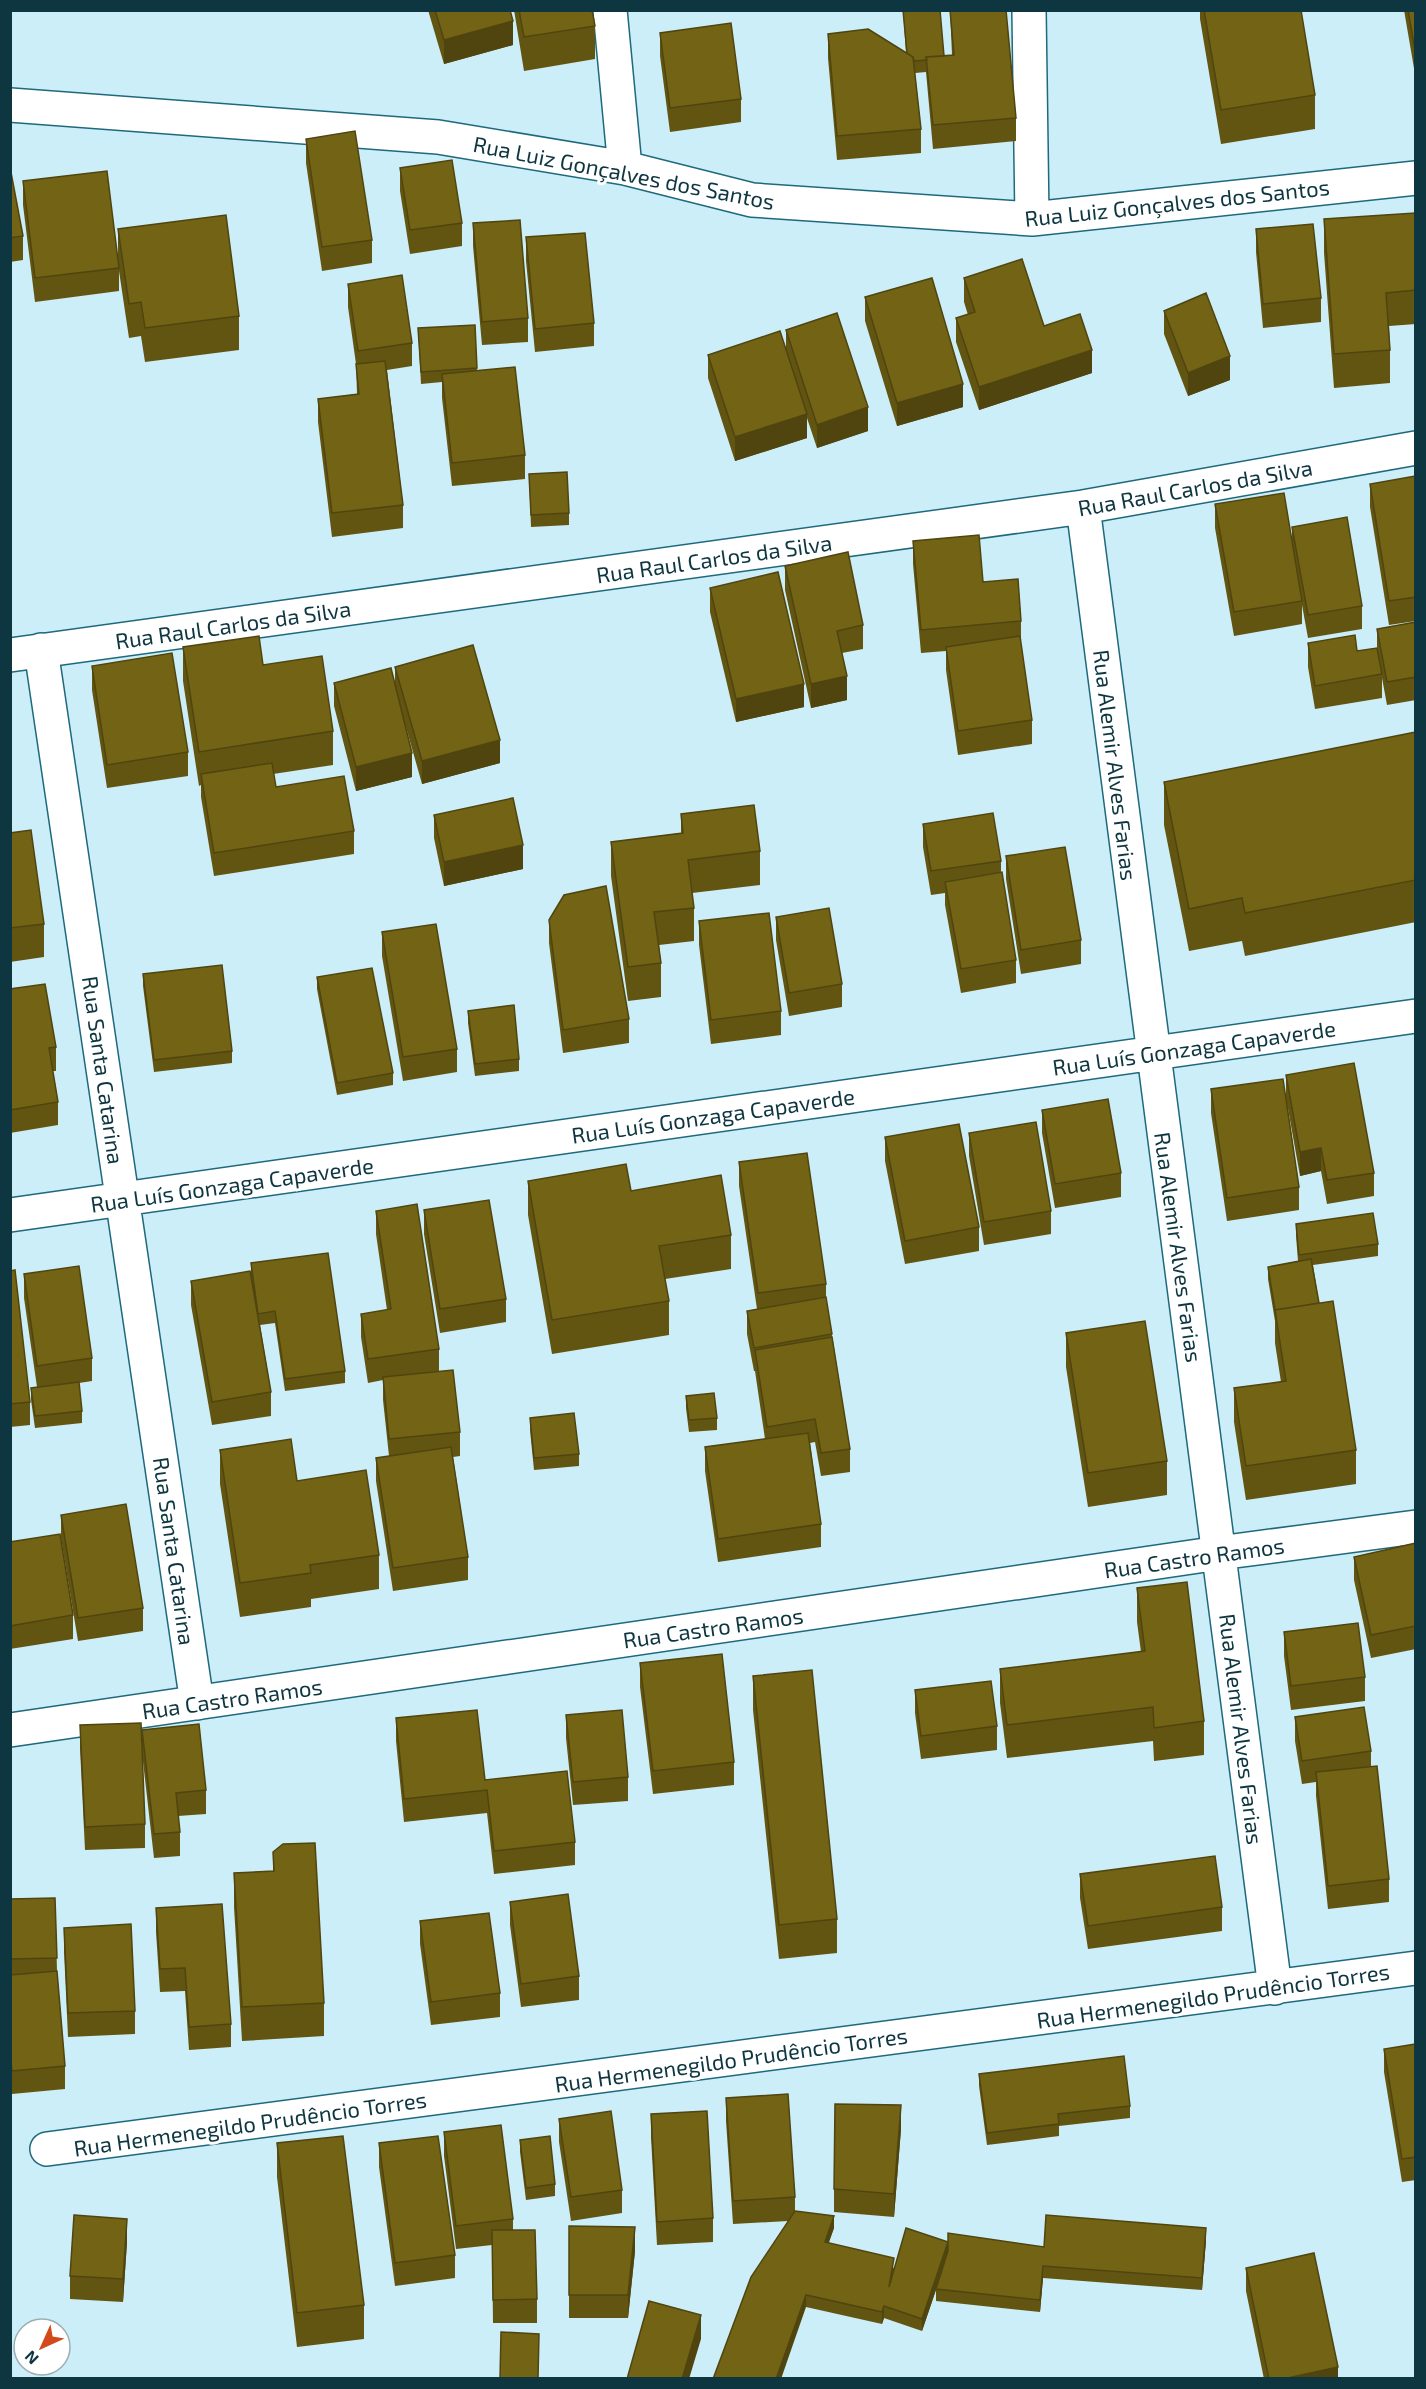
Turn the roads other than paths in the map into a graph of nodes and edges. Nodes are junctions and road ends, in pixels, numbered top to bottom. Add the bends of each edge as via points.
1 (610, 10) edge
2 (1029, 10) edge
3 (10, 105) edge
4 (625, 168) junction
5 (1416, 178) edge
6 (1032, 219) junction
7 (1416, 448) edge
8 (1083, 507) junction
9 (26, 652) edge
10 (1416, 1016) edge
11 (1153, 1053) junction
12 (123, 1199) junction
13 (10, 1215) edge
14 (1416, 1527) edge
15 (1219, 1553) junction
16 (197, 1703) junction
17 (10, 1730) edge
18 (1416, 1968) edge
19 (1275, 1988) junction
20 (47, 2149) dead end

1 - 4 street
2 - 6 street
3 - 4 street, Rua Luiz Gonçalves dos Santos via 438,137
4 - 6 street, Rua Luiz Gonçalves dos Santos via 752,200
5 - 6 street, Rua Luiz Gonçalves dos Santos
7 - 8 street, Rua Raul Carlos da Silva
8 - 9 street, Rua Raul Carlos da Silva
8 - 11 street, Rua Alemir Alves Farias
9 - 12 street, Rua Santa Catarina
10 - 11 street, Rua Luís Gonzaga Capaverde
11 - 12 street, Rua Luís Gonzaga Capaverde
11 - 15 street, Rua Alemir Alves Farias
12 - 13 street, Rua Luís Gonzaga Capaverde
12 - 16 street, Rua Santa Catarina
14 - 15 street, Rua Castro Ramos
15 - 16 street, Rua Castro Ramos
15 - 19 street, Rua Alemir Alves Farias
16 - 17 street, Rua Castro Ramos
18 - 19 street, Rua Hermenegildo Prudêncio Torres
19 - 20 street, Rua Hermenegildo Prudêncio Torres

